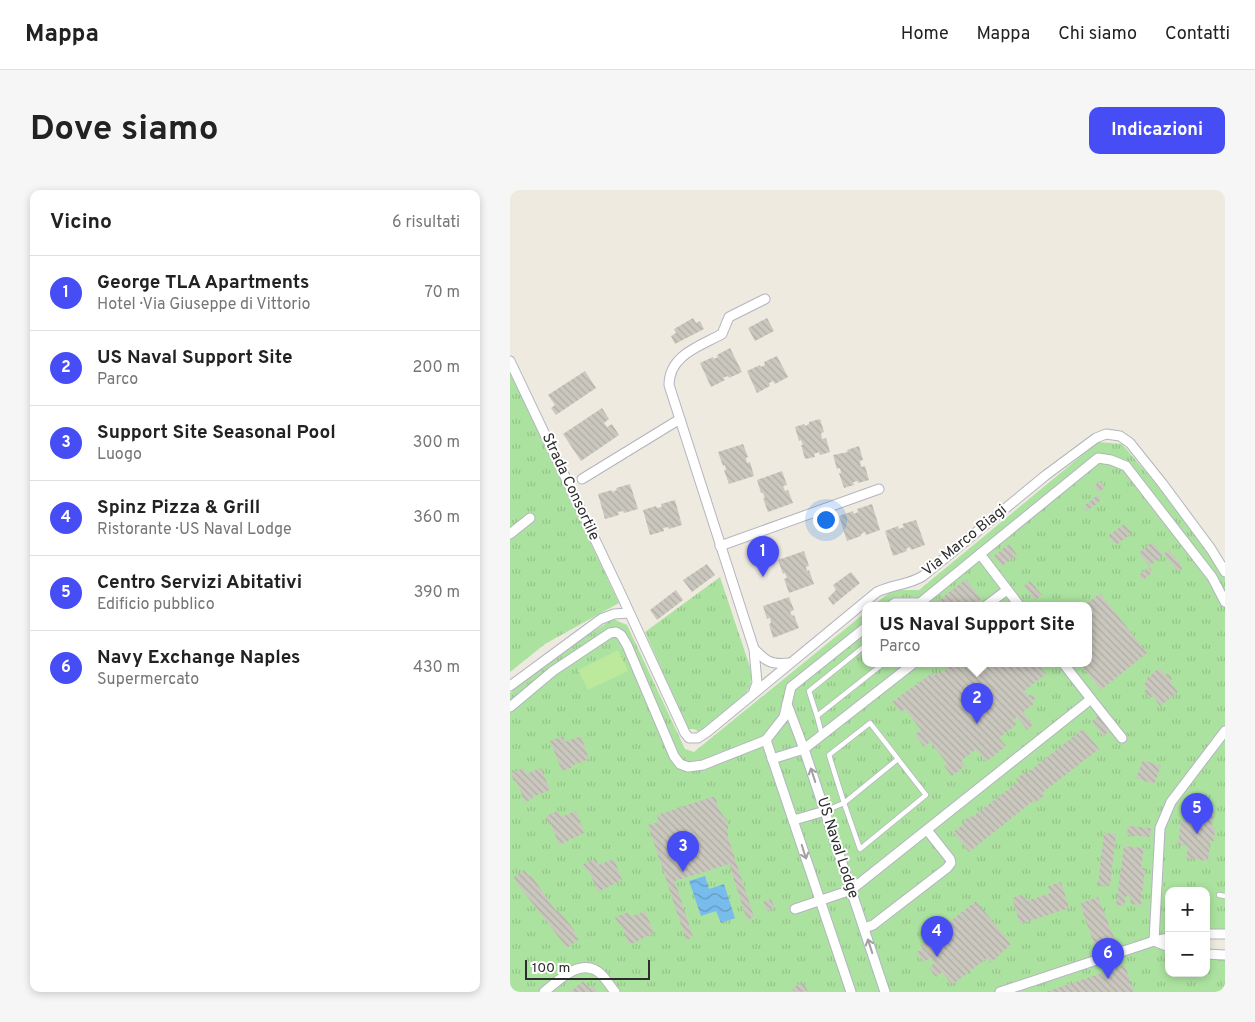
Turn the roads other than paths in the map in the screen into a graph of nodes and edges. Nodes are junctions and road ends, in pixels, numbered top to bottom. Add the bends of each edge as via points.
1 (765, 299) dead end
2 (510, 361) edge
3 (680, 419) junction
4 (582, 479) dead end
5 (879, 489) dead end
6 (530, 518) dead end
7 (510, 534) edge
8 (720, 546) junction
9 (980, 554) junction
10 (1225, 572) edge
11 (1007, 590) junction
12 (865, 602) edge
13 (921, 602) edge
14 (991, 602) edge
15 (1017, 602) edge
16 (1225, 602) edge
17 (862, 604) edge
18 (628, 613) junction
19 (862, 629) edge
20 (862, 648) edge
21 (754, 649) junction
22 (769, 663) junction
23 (789, 663) junction
24 (879, 667) edge
25 (909, 667) edge
26 (1066, 667) edge
27 (756, 677) junction
28 (770, 679) junction
29 (510, 686) edge
30 (753, 692) junction
31 (1091, 699) junction
32 (787, 704) junction
33 (510, 707) edge
34 (817, 716) junction
35 (1225, 731) edge
36 (822, 735) junction
37 (1122, 738) dead end
38 (766, 740) junction
39 (804, 749) junction
40 (772, 759) junction
41 (898, 759) junction
42 (844, 803) junction
43 (825, 811) junction
44 (794, 820) junction
45 (927, 830) junction
46 (851, 890) junction
47 (1219, 896) dead end
48 (1225, 896) edge
49 (820, 900) junction
50 (795, 909) dead end
51 (864, 928) junction
52 (1210, 934) edge
53 (1225, 934) edge
54 (1165, 939) edge
55 (1154, 941) junction
56 (1165, 945) edge
57 (1210, 954) edge
58 (1225, 955) edge
59 (544, 992) edge
60 (616, 992) edge
61 (851, 992) edge
62 (885, 992) edge
63 (1000, 992) edge

1 - 3 street via 729,317 722,334 685,354 676,363 669,376 669,385
2 - 18 street, Strada Consortile
3 - 4 street
3 - 8 street
5 - 8 street
6 - 7 street
8 - 21 street
9 - 11 street
9 - 13 street
9 - 16 street via 1098,458 1111,460 1126,466 1212,577
10 - 12 street, Via Marco Biagi via 1130,443 1120,436 1106,434 1046,474 924,576 916,581 889,586
11 - 14 street
11 - 15 street
17 - 23 street, Via Marco Biagi
18 - 29 street via 614,614 601,620
18 - 30 street, Via Marco Biagi via 689,738 698,738
19 - 32 street via 791,687
20 - 34 lane via 809,691
21 - 22 street
21 - 27 street
22 - 23 street
22 - 28 street
23 - 28 street, Via Marco Biagi
24 - 34 lane
25 - 36 street
26 - 31 street
27 - 28 street
27 - 30 street
28 - 30 street, Via Marco Biagi
31 - 37 street
31 - 45 street
32 - 38 street via 784,717
32 - 39 street, US Naval Lodge
33 - 38 street via 553,671 610,632 616,632 627,645 680,764 703,766
34 - 36 lane
35 - 55 street via 1171,802 1160,828
36 - 39 street
38 - 40 street
39 - 40 street
43 -> 39 street, US Naval Lodge
40 - 44 street
41 - 42 lane
41 - 42 lane via 870,723 832,752 830,755
41 - 42 lane via 926,795 860,849
42 - 43 lane
43 - 44 street
43 - 46 street, US Naval Lodge
44 -> 49 street
45 - 46 street
45 - 51 street via 951,864 873,925
46 - 49 street
46 - 51 street, US Naval Lodge
47 - 48 lane
49 - 50 street
49 - 61 street
62 -> 51 street, US Naval Lodge
52 - 53 street
54 - 55 street
55 - 56 street
55 - 63 street
57 - 58 street
59 - 60 street via 569,972 584,967 597,971

